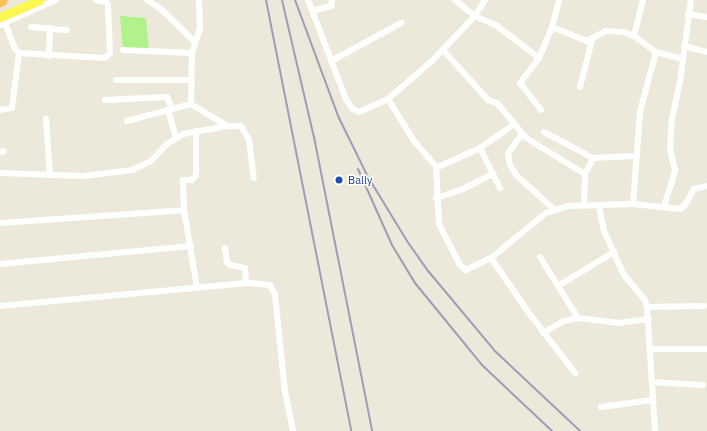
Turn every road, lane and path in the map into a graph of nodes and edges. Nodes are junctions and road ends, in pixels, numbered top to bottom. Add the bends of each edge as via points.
1 (40, 0) edge
2 (56, 0) edge
3 (96, 0) edge
4 (147, 0) edge
5 (199, 0) edge
6 (308, 0) edge
7 (332, 0) edge
8 (455, 0) edge
9 (485, 0) edge
10 (559, 0) edge
11 (643, 0) edge
12 (691, 0) edge
13 (312, 11) junction
14 (688, 14) junction
15 (475, 16) junction
16 (707, 17) edge
17 (2, 22) edge
18 (401, 23) dead end
19 (31, 27) dead end
20 (552, 27) junction
21 (50, 28) junction
22 (67, 30) dead end
23 (634, 36) junction
24 (592, 40) junction
25 (194, 41) junction
26 (684, 46) junction
27 (123, 50) dead end
28 (443, 50) junction
29 (656, 52) junction
30 (707, 52) edge
31 (20, 53) junction
32 (192, 53) junction
33 (48, 56) junction
34 (539, 58) junction
35 (682, 59) junction
36 (331, 61) junction
37 (116, 80) dead end
38 (191, 80) junction
39 (580, 87) dead end
40 (388, 99) junction
41 (105, 100) dead end
42 (191, 104) junction
43 (0, 110) edge
44 (170, 110) junction
45 (541, 110) dead end
46 (46, 119) dead end
47 (127, 121) dead end
48 (513, 125) junction
49 (226, 126) junction
50 (196, 131) junction
51 (544, 132) dead end
52 (522, 134) junction
53 (176, 138) junction
54 (480, 148) junction
55 (635, 156) junction
56 (593, 158) junction
57 (436, 168) junction
58 (0, 173) edge
59 (493, 174) junction
60 (585, 174) junction
61 (50, 175) junction
62 (254, 178) dead end
63 (707, 186) edge
64 (500, 188) dead end
65 (436, 198) junction
66 (584, 204) junction
67 (633, 204) junction
68 (599, 206) junction
69 (664, 207) junction
70 (184, 210) junction
71 (555, 210) junction
72 (0, 223) edge
73 (191, 246) junction
74 (225, 248) dead end
75 (614, 252) junction
76 (540, 257) dead end
77 (492, 258) junction
78 (0, 264) edge
79 (246, 283) junction
80 (558, 286) junction
81 (197, 288) junction
82 (0, 306) edge
83 (704, 306) dead end
84 (647, 307) junction
85 (578, 318) junction
86 (649, 319) junction
87 (543, 333) junction
88 (651, 349) junction
89 (707, 349) edge
90 (575, 373) dead end
91 (652, 382) junction
92 (703, 385) dead end
93 (653, 400) junction
94 (601, 407) dead end
95 (293, 431) edge
96 (655, 431) edge

1 - 17 main road
2 - 17 street
3 - 33 street via 108,5 109,56 96,59
4 - 25 street
5 - 25 street via 200,28
6 - 13 street
7 - 13 street via 330,6
8 - 15 street
9 - 15 street
10 - 20 street
11 - 23 street
12 - 14 street
13 - 36 street
14 - 16 street
14 - 26 street
15 - 28 street
15 - 34 street via 497,26
17 - 31 street via 15,49
18 - 36 street
19 - 21 street
20 - 24 street
20 - 34 street
21 - 22 street
21 - 33 street
23 - 24 street via 606,31
23 - 29 street
24 - 39 street
25 - 32 street
26 - 30 street
26 - 35 street
27 - 32 street
28 - 40 street
28 - 48 street via 488,100 497,103
29 - 35 street
29 - 55 street via 640,112
31 - 33 street
31 - 43 street via 12,108
32 - 38 street
34 - 45 street via 520,83
35 - 69 street via 670,140 675,170
36 - 40 street via 346,98 356,111 364,111
37 - 38 street
38 - 42 street
40 - 57 street via 406,130
41 - 44 street via 167,97
42 - 44 street
42 - 49 street
44 - 47 street
44 - 53 street
46 - 61 street
48 - 52 street
48 - 54 street
49 - 50 street
49 - 62 street via 241,126 249,140
50 - 53 street
50 - 70 street via 196,175 192,180 183,180
51 - 56 street
52 - 60 street
52 - 71 street via 508,153 510,165 516,176
53 - 61 street via 166,144 151,161 132,170 84,176
54 - 57 street
54 - 59 street
55 - 56 street
55 - 67 street
56 - 60 street
57 - 65 street
58 - 61 street
59 - 64 street
59 - 65 street via 461,190
60 - 66 street
63 - 69 street via 694,189 683,208
65 - 77 street via 439,224 463,269 471,269
66 - 68 street
66 - 71 street
67 - 68 street
67 - 69 street
68 - 75 street via 604,231
70 - 72 street
70 - 73 street
71 - 77 street via 530,224
73 - 78 street
73 - 81 street
74 - 79 street via 226,262 245,268
75 - 80 street
75 - 84 street via 624,275 645,300
76 - 80 street
77 - 87 street
79 - 81 street
79 - 95 street via 270,285 276,295 285,391
80 - 85 street
81 - 82 street
83 - 84 street
84 - 86 street
85 - 86 street via 617,323
85 - 87 street via 564,321
86 - 88 street
87 - 90 street
88 - 89 street
88 - 91 street
91 - 92 street
91 - 93 street
93 - 94 street
93 - 96 street

